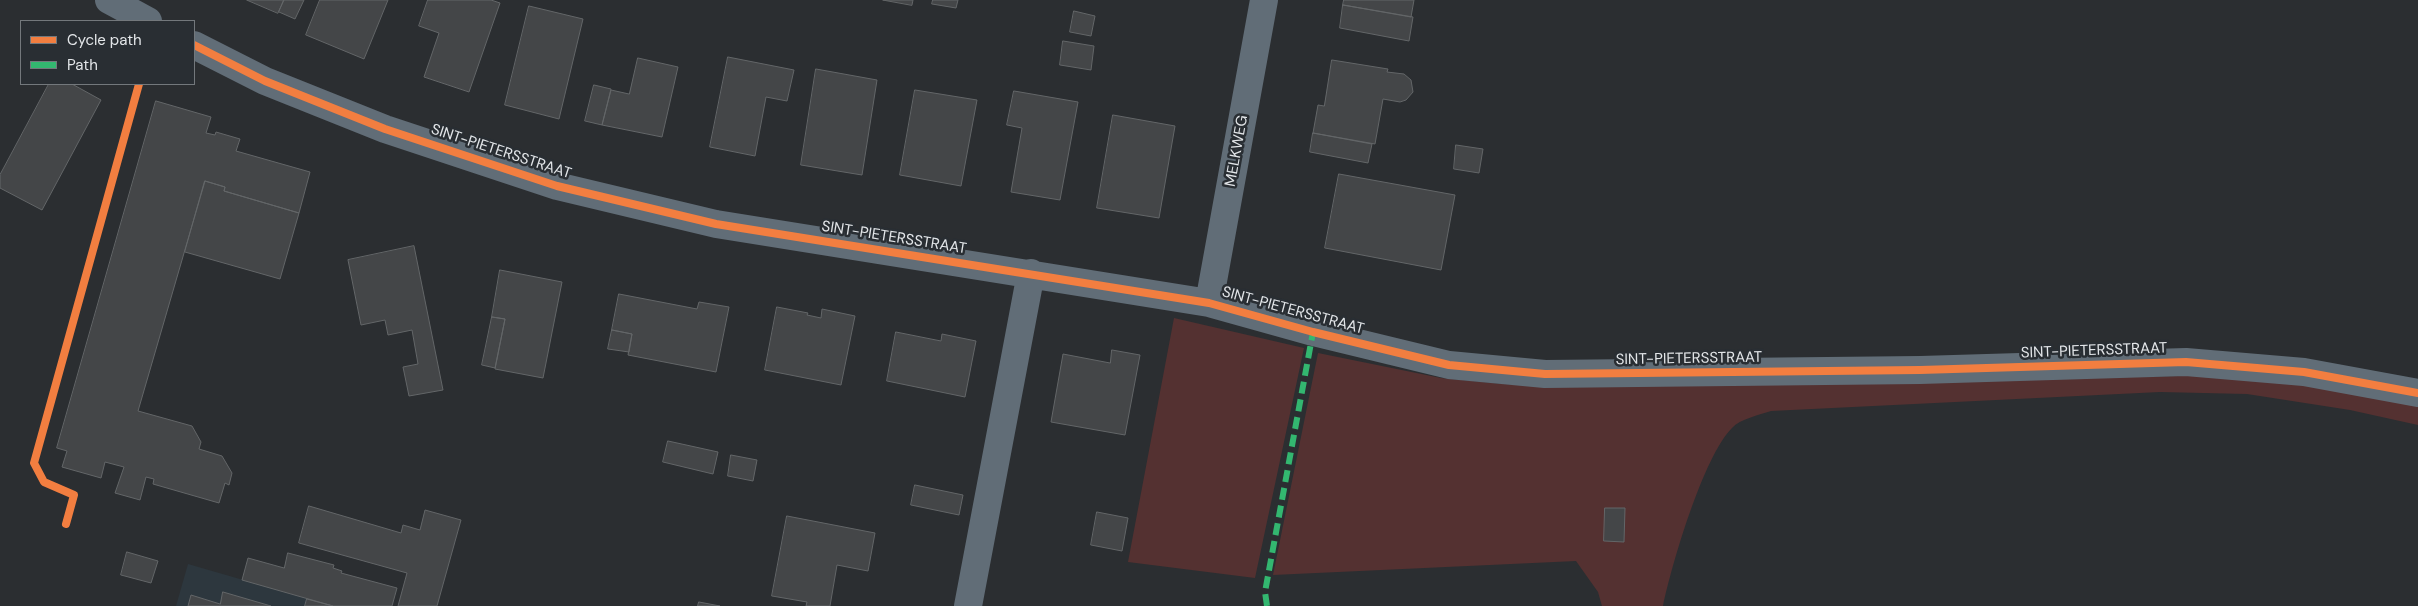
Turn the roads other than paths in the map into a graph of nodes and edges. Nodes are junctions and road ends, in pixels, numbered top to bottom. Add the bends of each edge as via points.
1 (109, 0) edge
2 (1264, 0) edge
3 (146, 20) edge
4 (195, 46) edge
5 (1031, 273) junction
6 (1209, 303) junction
7 (2418, 393) edge
8 (968, 606) edge

1 - 3 street
2 - 6 street, MELKWEG
4 - 5 street, SINT-PIETERSSTRAAT via 265,81 385,129 557,186 716,224
5 - 6 street, SINT-PIETERSSTRAAT
5 - 8 street
6 - 7 street, SINT-PIETERSSTRAAT via 1449,365 1545,374 1920,370 2186,362 2304,372

